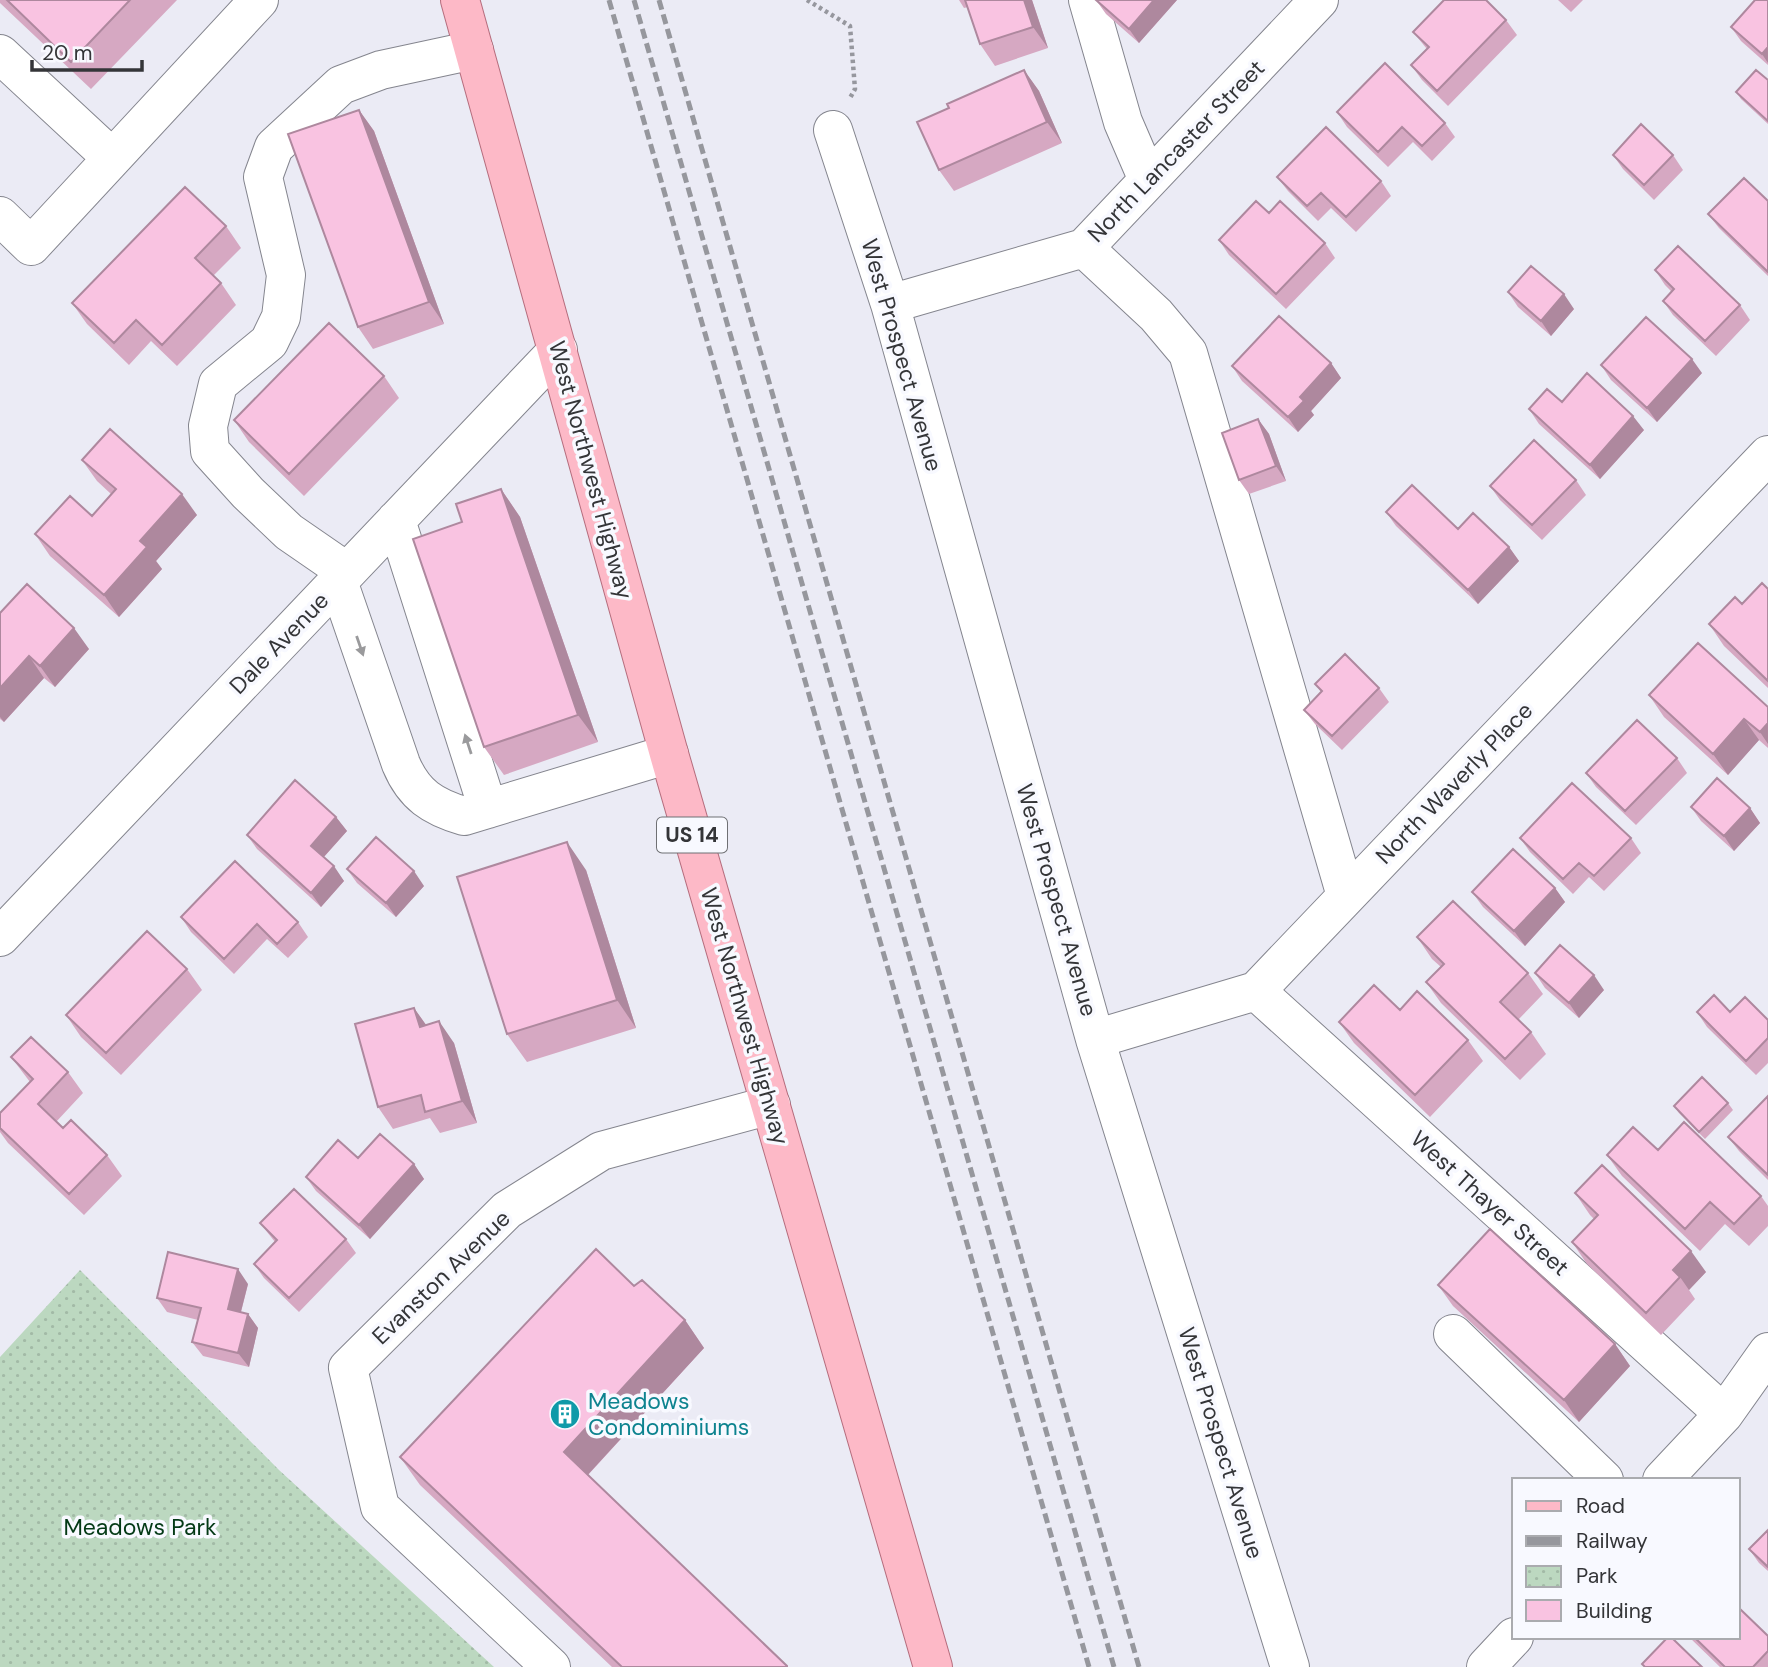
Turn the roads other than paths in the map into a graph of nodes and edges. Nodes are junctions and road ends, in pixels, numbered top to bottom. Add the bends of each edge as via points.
1 (259, 0) edge
2 (460, 0) edge
3 (1088, 0) edge
4 (1319, 0) edge
5 (474, 50) junction
6 (0, 54) edge
7 (833, 130) road end
8 (112, 158) junction
9 (1148, 180) junction
10 (0, 216) edge
11 (1084, 248) junction
12 (890, 304) junction
13 (558, 350) junction
14 (1768, 455) edge
15 (396, 520) junction
16 (342, 577) junction
17 (668, 754) junction
18 (488, 809) junction
19 (1346, 897) junction
20 (0, 937) edge
21 (1256, 991) junction
22 (1096, 1039) junction
23 (771, 1105) junction
24 (1453, 1334) dead end
25 (1768, 1352) edge
26 (1724, 1414) junction
27 (1602, 1478) edge
28 (1664, 1478) edge
29 (1512, 1639) edge
30 (551, 1667) edge
31 (933, 1667) edge
32 (1290, 1667) edge
33 (1486, 1667) edge

1 - 8 street
2 - 5 main road, West Northwest Highway / US 14
3 - 9 street via 1123,122
4 - 9 street, North Lancaster Street
5 - 13 main road, West Northwest Highway / US 14
5 - 16 street via 381,70 341,85 274,147 263,177 286,275 281,317 269,342 218,384 208,426 210,451 248,493
6 - 8 street
7 - 12 street, West Prospect Avenue
8 - 10 street via 31,246
9 - 11 street, North Lancaster Street
11 - 12 street, North Lancaster Street
11 - 19 street via 1156,315 1188,353
12 - 22 street, West Prospect Avenue
13 - 15 street, Dale Avenue
13 - 17 main road, West Northwest Highway / US 14
14 - 19 street, North Waverly Place
15 - 16 street, Dale Avenue
18 -> 15 street
16 -> 18 street via 408,782 439,809 464,816
16 - 20 street, Dale Avenue
17 - 18 street
17 - 23 main road, West Northwest Highway / US 14
19 - 21 street, North Waverly Place
21 - 22 street, North Waverly Place
21 - 26 street, West Thayer Street
22 - 32 street, West Prospect Avenue
23 - 30 street, Evanston Avenue via 601,1151 508,1210 348,1368 380,1507
23 - 31 main road, West Northwest Highway / US 14
24 - 27 street
25 - 26 street
26 - 28 street
29 - 33 street

